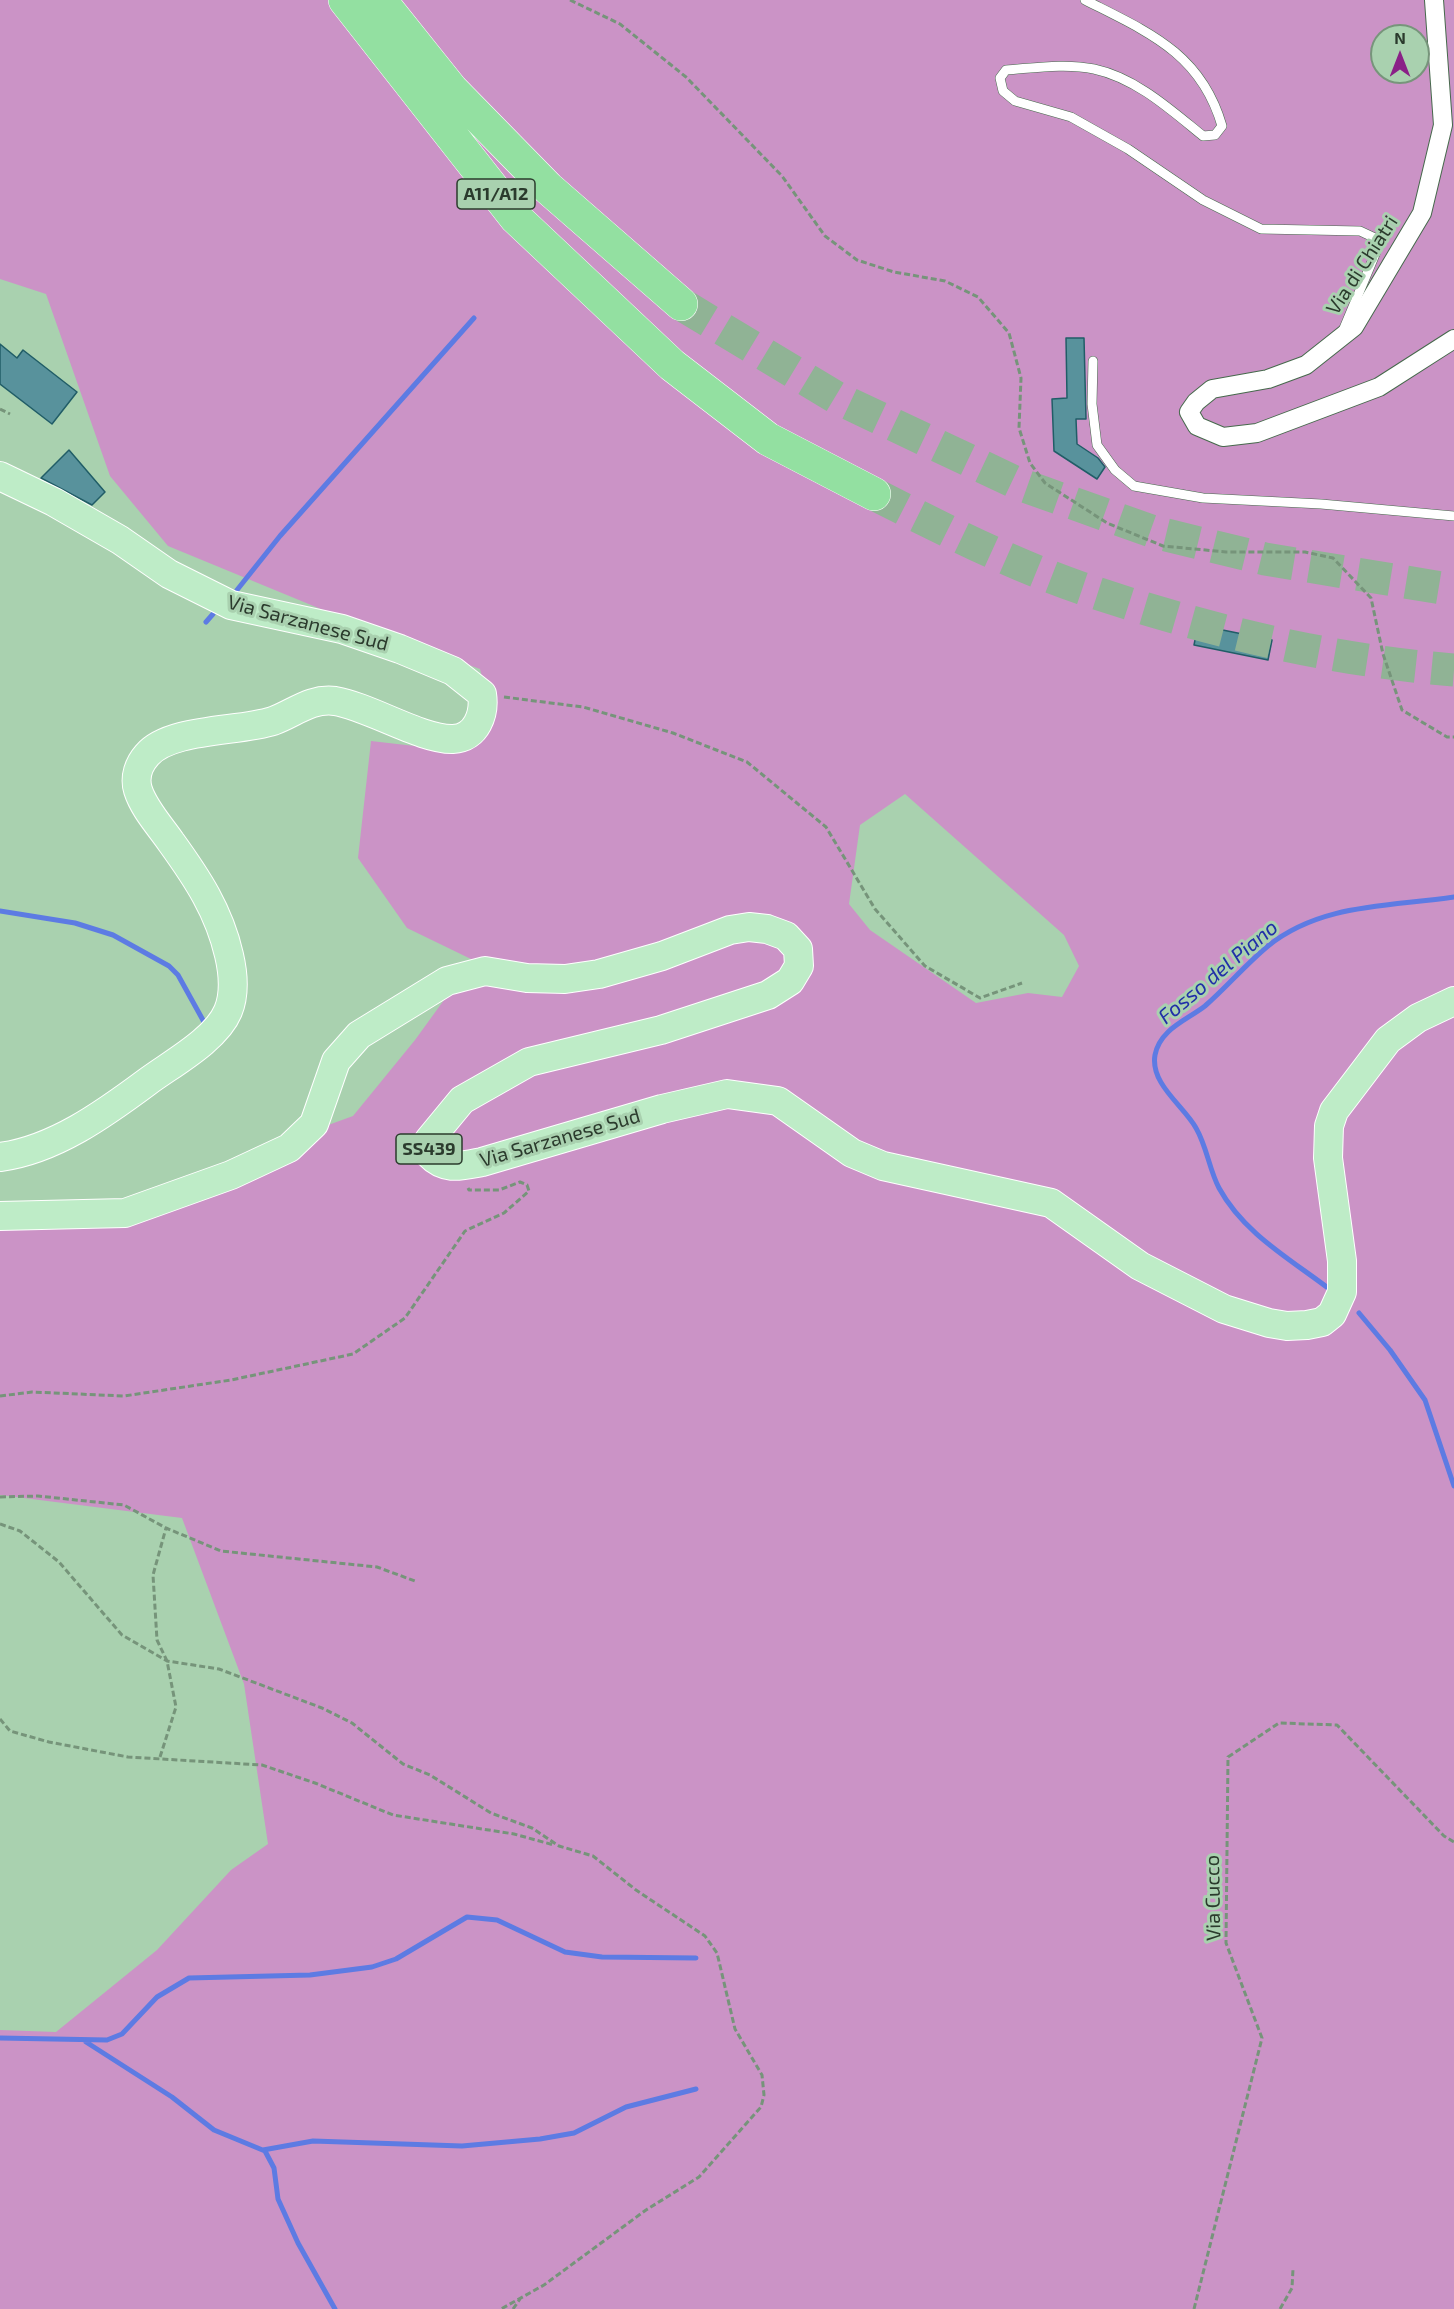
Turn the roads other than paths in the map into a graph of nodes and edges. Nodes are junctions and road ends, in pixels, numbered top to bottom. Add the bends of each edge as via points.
1 (345, 0) edge
2 (380, 0) edge
3 (1434, 0) edge
4 (1090, 1) edge
5 (681, 304) tunnel mouth
6 (1340, 338) junction
7 (1454, 339) edge
8 (1093, 361) dead end
9 (0, 476) edge
10 (874, 494) tunnel mouth
11 (1454, 516) edge
12 (1454, 1001) edge
13 (0, 1157) edge
14 (0, 1216) edge

1 - 10 highway, A11/A12 via 516,218 672,365 768,439
2 - 5 highway, A11/A12 via 452,90 548,188
3 - 6 street, Via di Chiatri via 1443,125 1422,213 1353,327
4 - 6 lane via 1173,48 1200,75 1222,126 1215,135 1203,136 1129,81 1093,69 1006,70 1000,78 1003,91 1016,101 1071,117 1128,149 1203,200 1261,230 1360,231 1375,238 1376,252
6 - 7 street, Via di Chiatri via 1306,365 1268,379 1212,389 1189,412 1197,426 1223,437 1257,433 1380,387
8 - 11 lane via 1092,404 1097,446 1115,471 1134,486 1203,498
9 - 13 main road, Via Sarzanese Sud via 54,502 169,573 231,605 342,629 453,671 482,694 484,706 474,729 453,739 334,701 306,704 265,723 184,736 153,748 141,762 138,789 219,916 233,974 228,1011 208,1038 116,1106 46,1143
12 - 14 main road, Via Sarzanese Sud / SS439 via 1418,1018 1388,1040 1334,1111 1329,1126 1328,1158 1342,1261 1342,1293 1332,1314 1322,1322 1307,1325 1269,1323 1224,1309 1140,1266 1051,1203 883,1166 852,1153 778,1101 727,1094 454,1167 438,1163 429,1154 429,1140 462,1100 529,1062 661,1030 768,994 790,981 799,966 798,949 786,936 750,927 730,930 599,974 566,979 526,978 485,971 447,981 359,1035 336,1061 314,1124 289,1148 231,1175 125,1213

